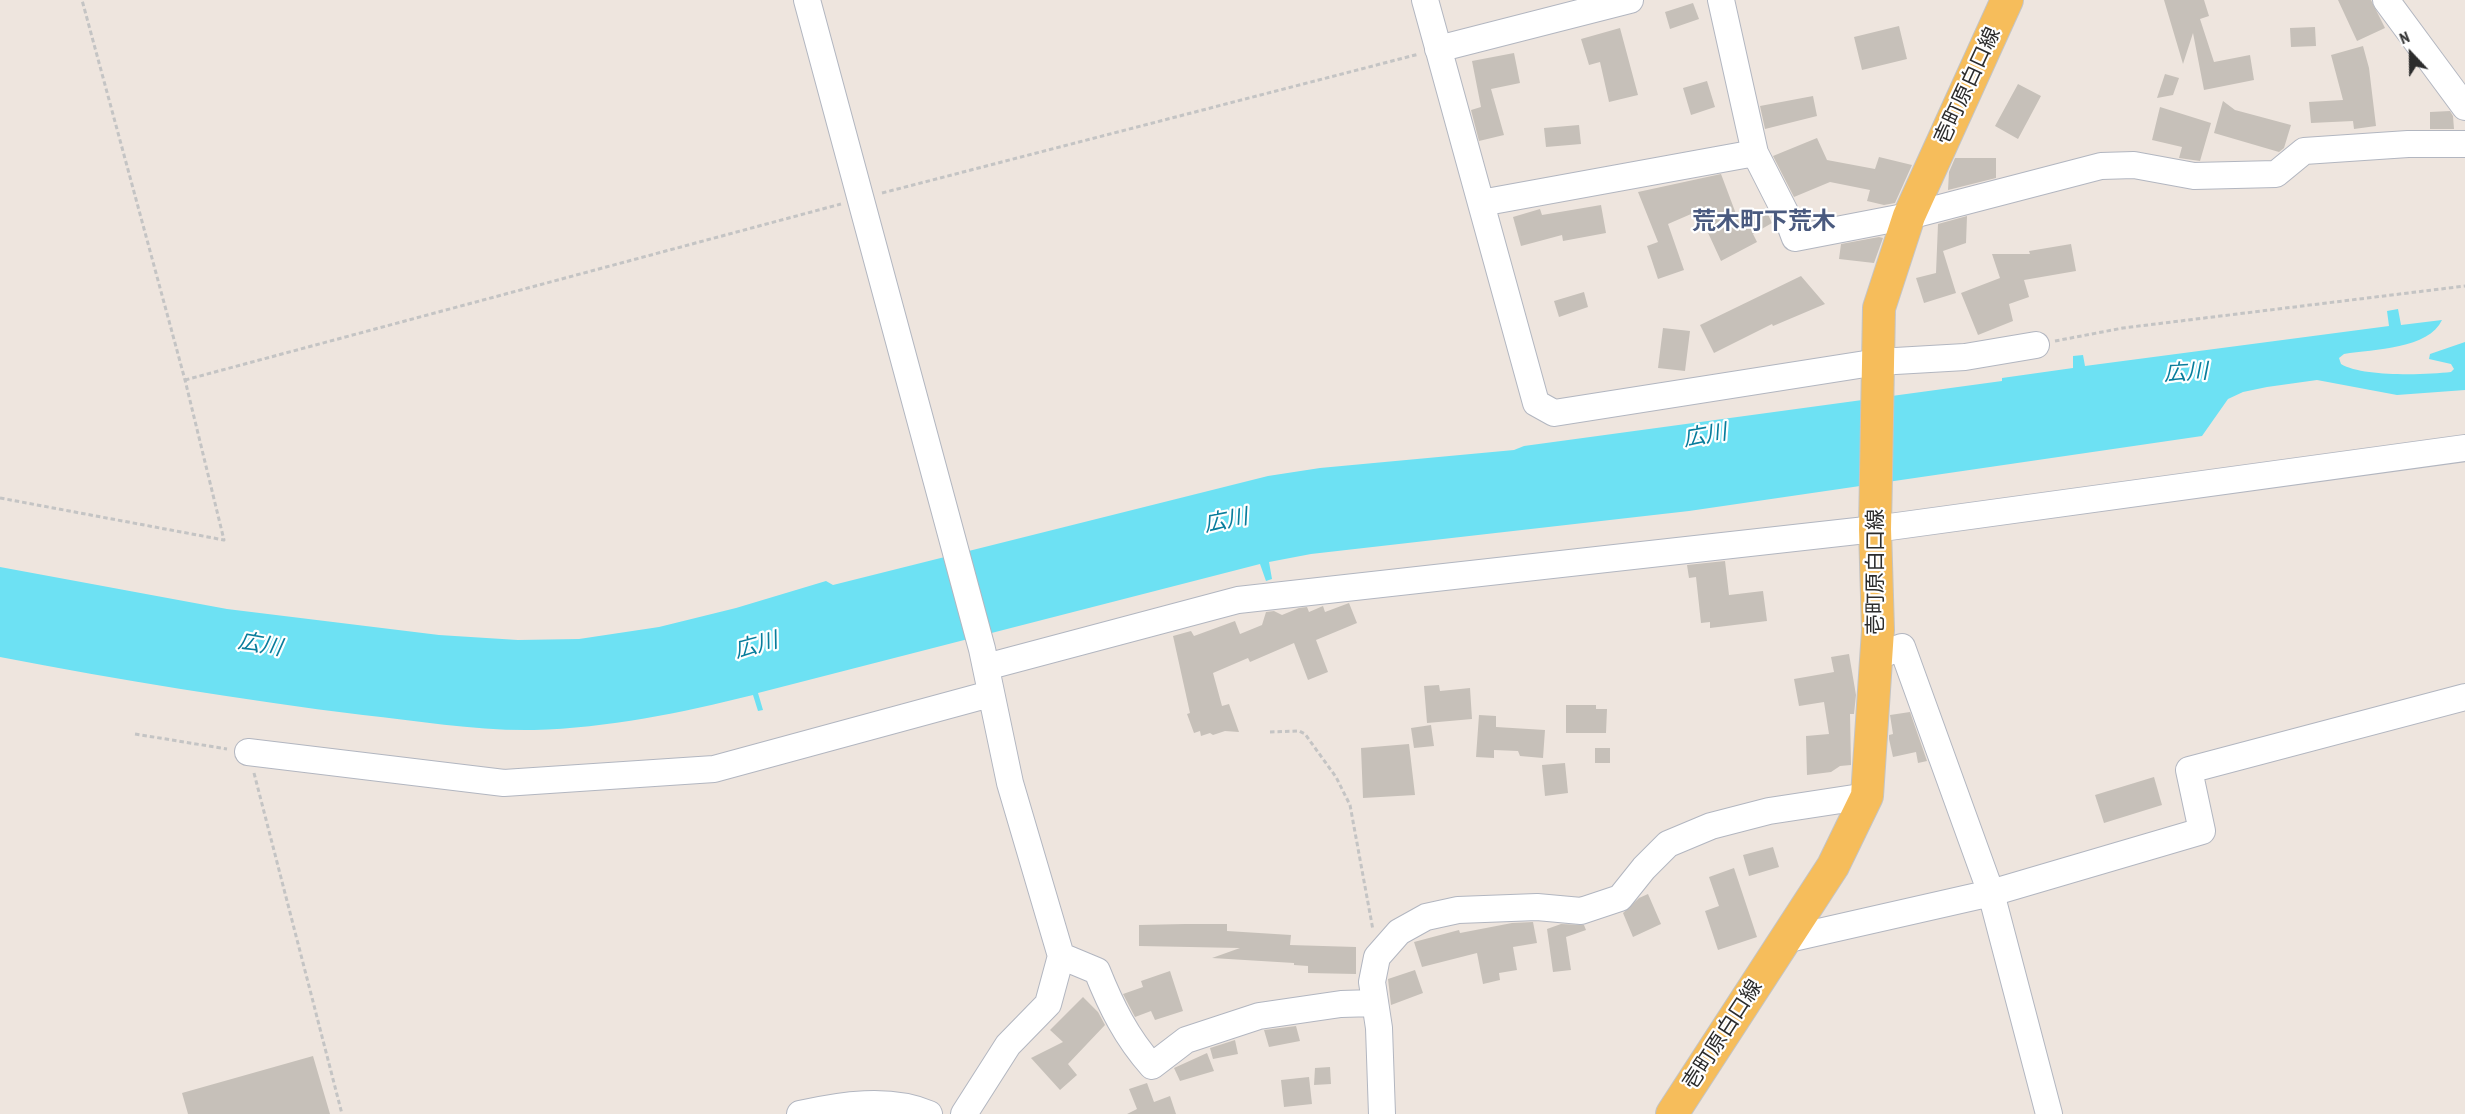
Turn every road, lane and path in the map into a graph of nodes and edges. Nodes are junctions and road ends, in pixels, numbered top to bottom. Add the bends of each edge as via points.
1 (82, 0) edge
2 (807, 0) edge
3 (1425, 0) edge
4 (1630, 0) edge
5 (1721, 0) edge
6 (2007, 0) edge
7 (2386, 0) edge
8 (1438, 49) junction
9 (2465, 107) edge
10 (2465, 144) edge
11 (1755, 153) junction
12 (861, 199) junction
13 (1481, 203) junction
14 (1909, 216) junction
15 (2465, 286) edge
16 (2036, 345) joint
17 (1877, 368) junction
18 (185, 380) junction
19 (2465, 448) edge
20 (0, 498) edge
21 (1876, 517) junction
22 (1875, 657) junction
23 (984, 658) junction
24 (990, 694) junction
25 (2465, 697) edge
26 (1270, 732) dead end
27 (135, 734) dead end
28 (248, 752) junction
29 (1867, 796) junction
30 (1991, 893) junction
31 (1784, 940) junction
32 (1061, 956) junction
33 (1377, 957) junction
34 (1375, 1003) junction
35 (841, 1109) edge
36 (342, 1114) edge
37 (800, 1114) edge
38 (929, 1114) edge
39 (964, 1114) edge
40 (1382, 1114) edge
41 (1672, 1114) edge
42 (2049, 1114) edge

1 - 18 path
2 - 12 street
3 - 8 street
4 - 8 street
5 - 11 street
6 - 14 main road, 壱町原白口線
7 - 9 street
8 - 12 path
8 - 13 street
10 - 14 street via 2304,151 2276,174 2194,176 2134,165 2101,166
11 - 13 street
11 - 14 street via 1795,238
12 - 18 path
12 - 23 street
13 - 17 street via 1536,403 1554,412
14 - 17 main road, 壱町原白口線 via 1878,308
15 - 16 path via 2123,328
16 - 17 street
17 - 21 main road, 壱町原白口線
18 - 20 path via 224,540
19 - 21 street
21 - 22 main road, 壱町原白口線
21 - 23 street via 1238,600
22 - 29 main road, 壱町原白口線
22 - 30 street via 1902,647
23 - 24 street
24 - 28 street via 714,769 504,783
24 - 32 street via 1010,783
25 - 30 street via 2189,770 2202,831
26 - 33 path via 1305,734 1336,777 1350,805
27 - 28 path
28 - 36 path
29 - 31 main road, 壱町原白口線 via 1833,866
29 - 33 street via 1769,811 1711,826 1668,844 1620,898 1581,911 1526,907 1458,910 1426,918 1399,932
30 - 31 street
30 - 42 street
31 - 41 main road, 壱町原白口線
32 - 34 street via 1097,971 1115,1015 1152,1066 1186,1040 1259,1016
32 - 39 street via 1048,1004 1008,1045
33 - 34 street via 1372,982
34 - 40 street
35 - 37 street
35 - 38 street via 913,1107

